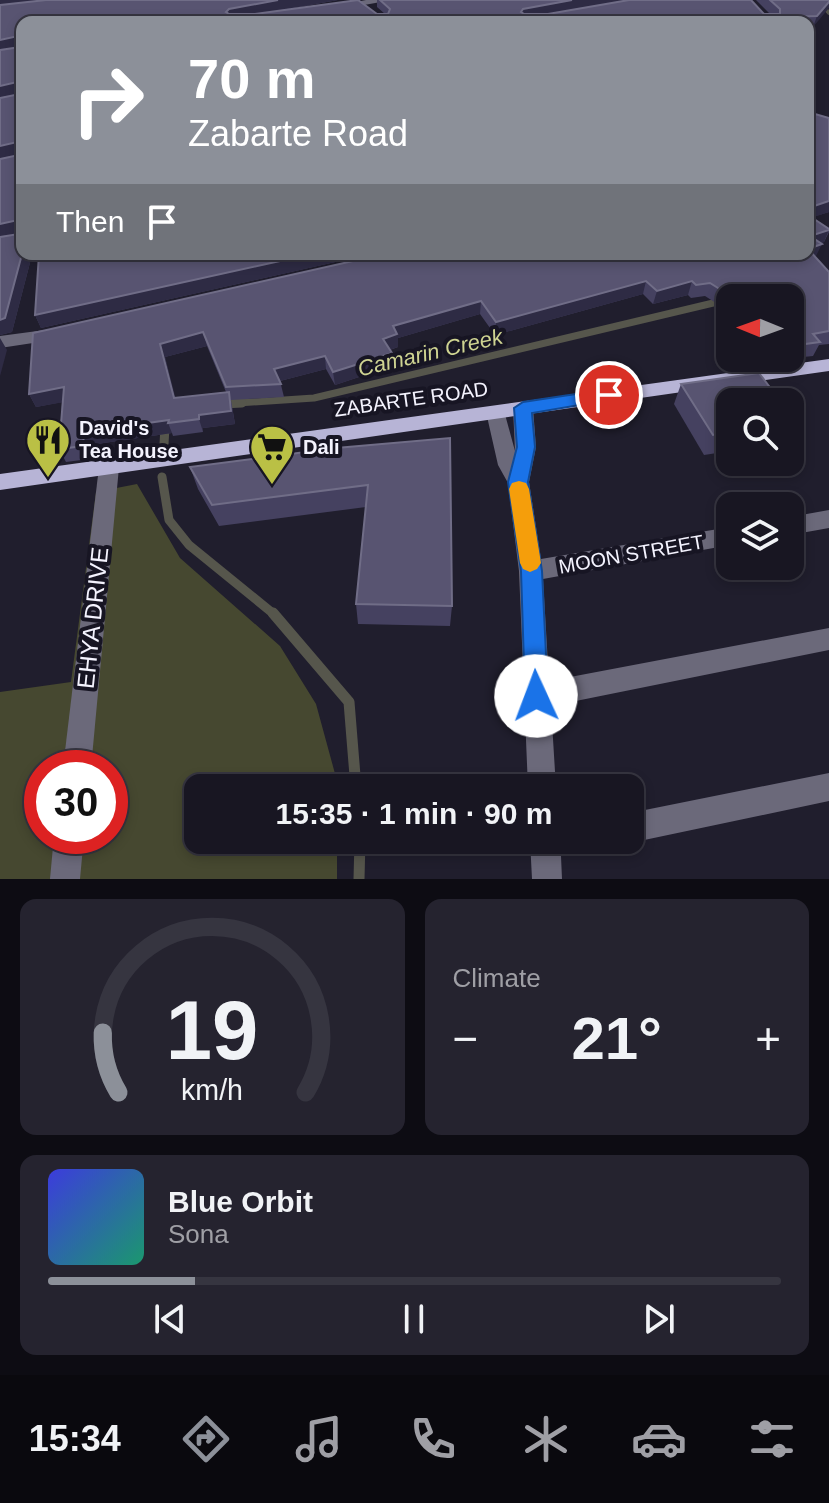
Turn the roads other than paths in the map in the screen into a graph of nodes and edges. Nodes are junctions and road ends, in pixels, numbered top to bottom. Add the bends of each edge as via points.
1 (387, 0) edge
2 (362, 2) edge
3 (321, 10) edge
4 (373, 13) edge
5 (77, 330) edge
6 (0, 342) edge
7 (829, 365) edge
8 (523, 408) junction
9 (496, 412) junction
10 (109, 467) junction
11 (0, 482) edge
12 (518, 482) junction
13 (829, 519) edge
14 (804, 523) edge
15 (716, 538) edge
16 (531, 571) junction
17 (829, 639) edge
18 (536, 696) junction
19 (79, 750) edge
20 (541, 774) edge
21 (829, 787) edge
22 (644, 825) edge
23 (67, 854) edge
24 (551, 854) edge
25 (65, 879) edge
26 (547, 879) edge

1 - 2 street
2 - 3 street
2 - 4 street
5 - 6 street
7 - 8 main road, ZABARTE ROAD
8 - 9 main road, ZABARTE ROAD
8 - 12 street via 526,447
9 - 10 main road, ZABARTE ROAD
9 - 12 street via 508,465
10 - 11 main road, ZABARTE ROAD
10 - 19 street, EHYA DRIVE
12 - 16 street
13 - 14 street
15 - 16 street, MOON STREET
16 - 18 street
17 - 18 street
18 - 20 street
21 - 22 street
23 - 25 street
24 - 26 street

